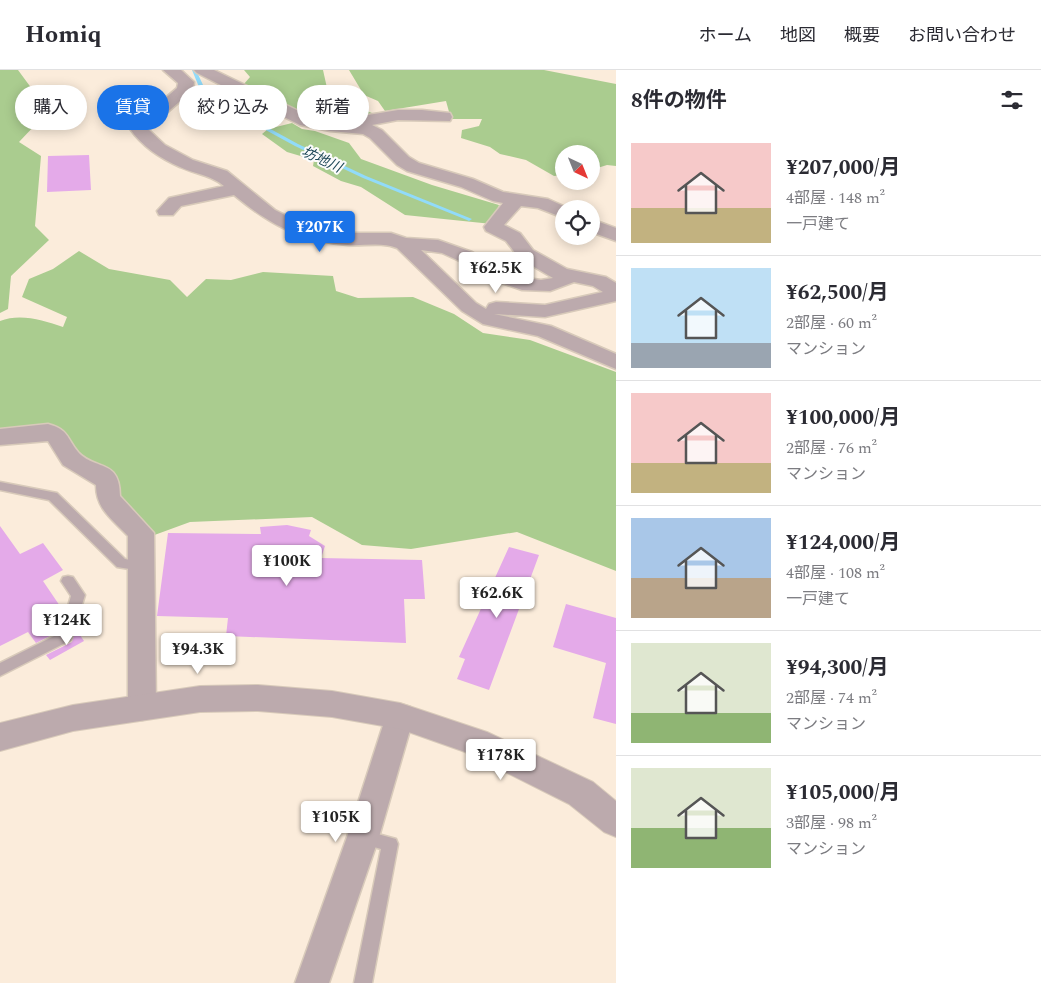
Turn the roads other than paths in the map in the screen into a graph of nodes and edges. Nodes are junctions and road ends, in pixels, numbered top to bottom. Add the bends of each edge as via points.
1 (171, 70) edge
2 (202, 70) edge
3 (297, 117) edge
4 (444, 117) dead end
5 (369, 119) edge
6 (369, 130) edge
7 (237, 189) junction
8 (514, 201) junction
9 (555, 209) edge
10 (166, 211) dead end
11 (600, 229) edge
12 (616, 235) edge
13 (404, 244) junction
14 (567, 275) junction
15 (616, 293) edge
16 (469, 307) junction
17 (616, 362) edge
18 (0, 437) edge
19 (0, 486) edge
20 (142, 566) junction
21 (68, 581) dead end
22 (0, 670) edge
23 (142, 708) junction
24 (400, 716) junction
25 (0, 737) edge
26 (616, 821) edge
27 (362, 837) junction
28 (312, 983) edge
29 (363, 983) edge

1 - 7 street via 186,82 184,90 138,128 159,149 187,164 221,175
2 - 3 street
4 - 5 street via 425,113
6 - 8 street via 413,167
7 - 10 street via 175,202
7 - 13 street via 268,214 302,231 346,239 391,239
8 - 9 street via 542,203
8 - 14 street via 493,227 513,237 526,254
11 - 12 street
13 - 14 street via 428,243 448,249 496,276 518,283 542,286 560,283
13 - 16 street
14 - 15 street via 599,281
15 - 16 street via 545,311 475,304
16 - 17 street via 490,320 544,331
18 - 20 street via 48,432 56,435 71,459 108,482 108,499 141,533
19 - 20 lane via 53,496 122,564
20 - 23 street
21 - 22 lane via 78,595 66,636
23 - 24 street via 200,699 258,698 332,704
23 - 25 street via 73,718
24 - 26 street via 476,742 581,793
24 - 27 street
27 - 28 street
27 - 29 lane via 390,844

